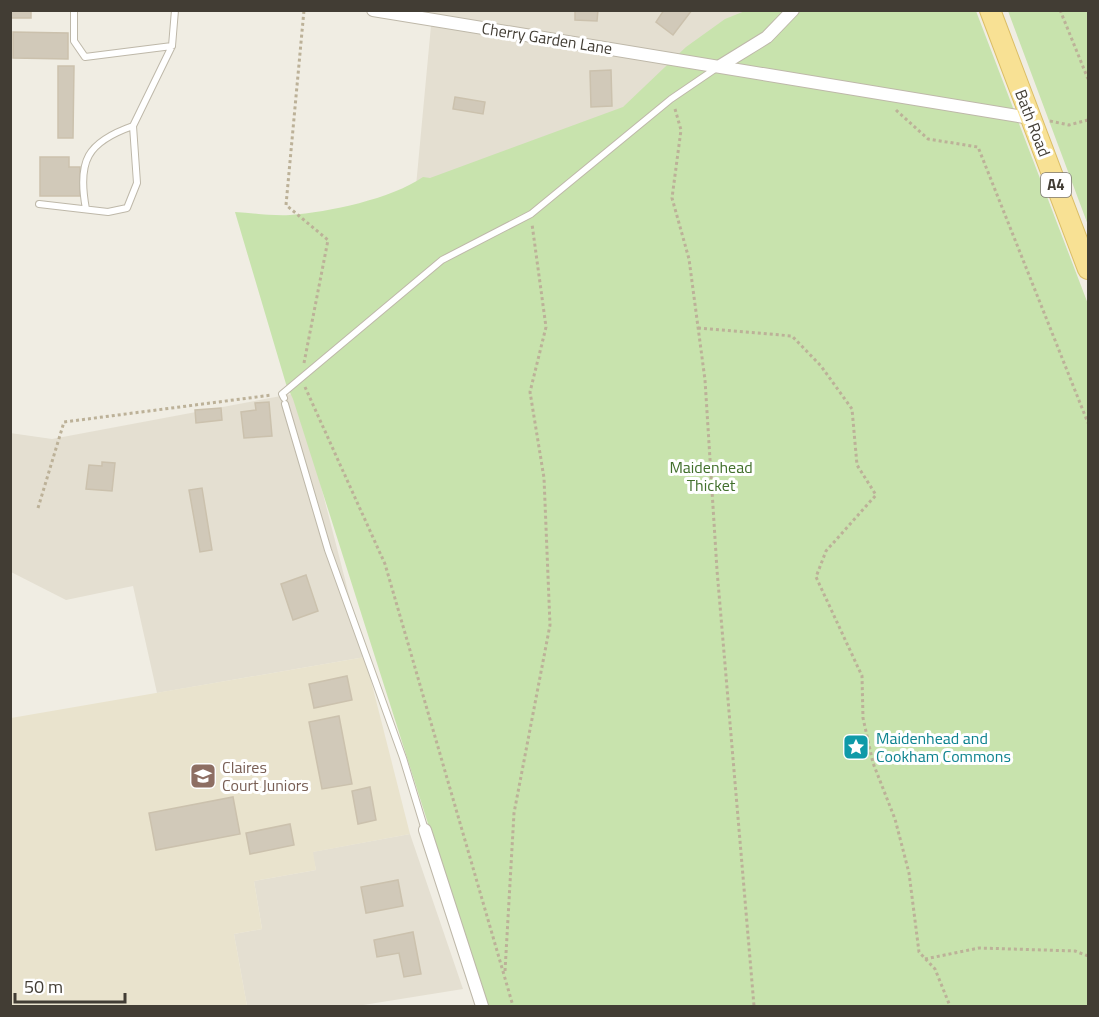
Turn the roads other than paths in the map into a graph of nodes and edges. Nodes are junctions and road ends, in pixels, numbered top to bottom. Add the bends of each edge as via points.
1 (74, 10) edge
2 (175, 10) edge
3 (373, 10) edge
4 (793, 10) edge
5 (990, 10) edge
6 (172, 46) junction
7 (720, 66) junction
8 (1030, 118) junction
9 (133, 126) junction
10 (39, 204) dead end
11 (86, 209) junction
12 (1089, 269) edge
13 (425, 830) joint
14 (482, 1006) edge

1 - 6 lane via 74,41 85,57
2 - 6 lane
3 - 7 street, Cherry Garden Lane
4 - 7 street via 767,37
5 - 8 main road, Bath Road / A4
6 - 9 lane
7 - 8 street, Cherry Garden Lane
7 - 13 lane via 671,99 531,214 442,260 301,378 284,399 328,550
8 - 12 main road, Bath Road / A4
9 - 11 lane via 107,135 89,151 82,187
9 - 11 lane via 137,183 128,208 108,212
10 - 11 lane
13 - 14 street

